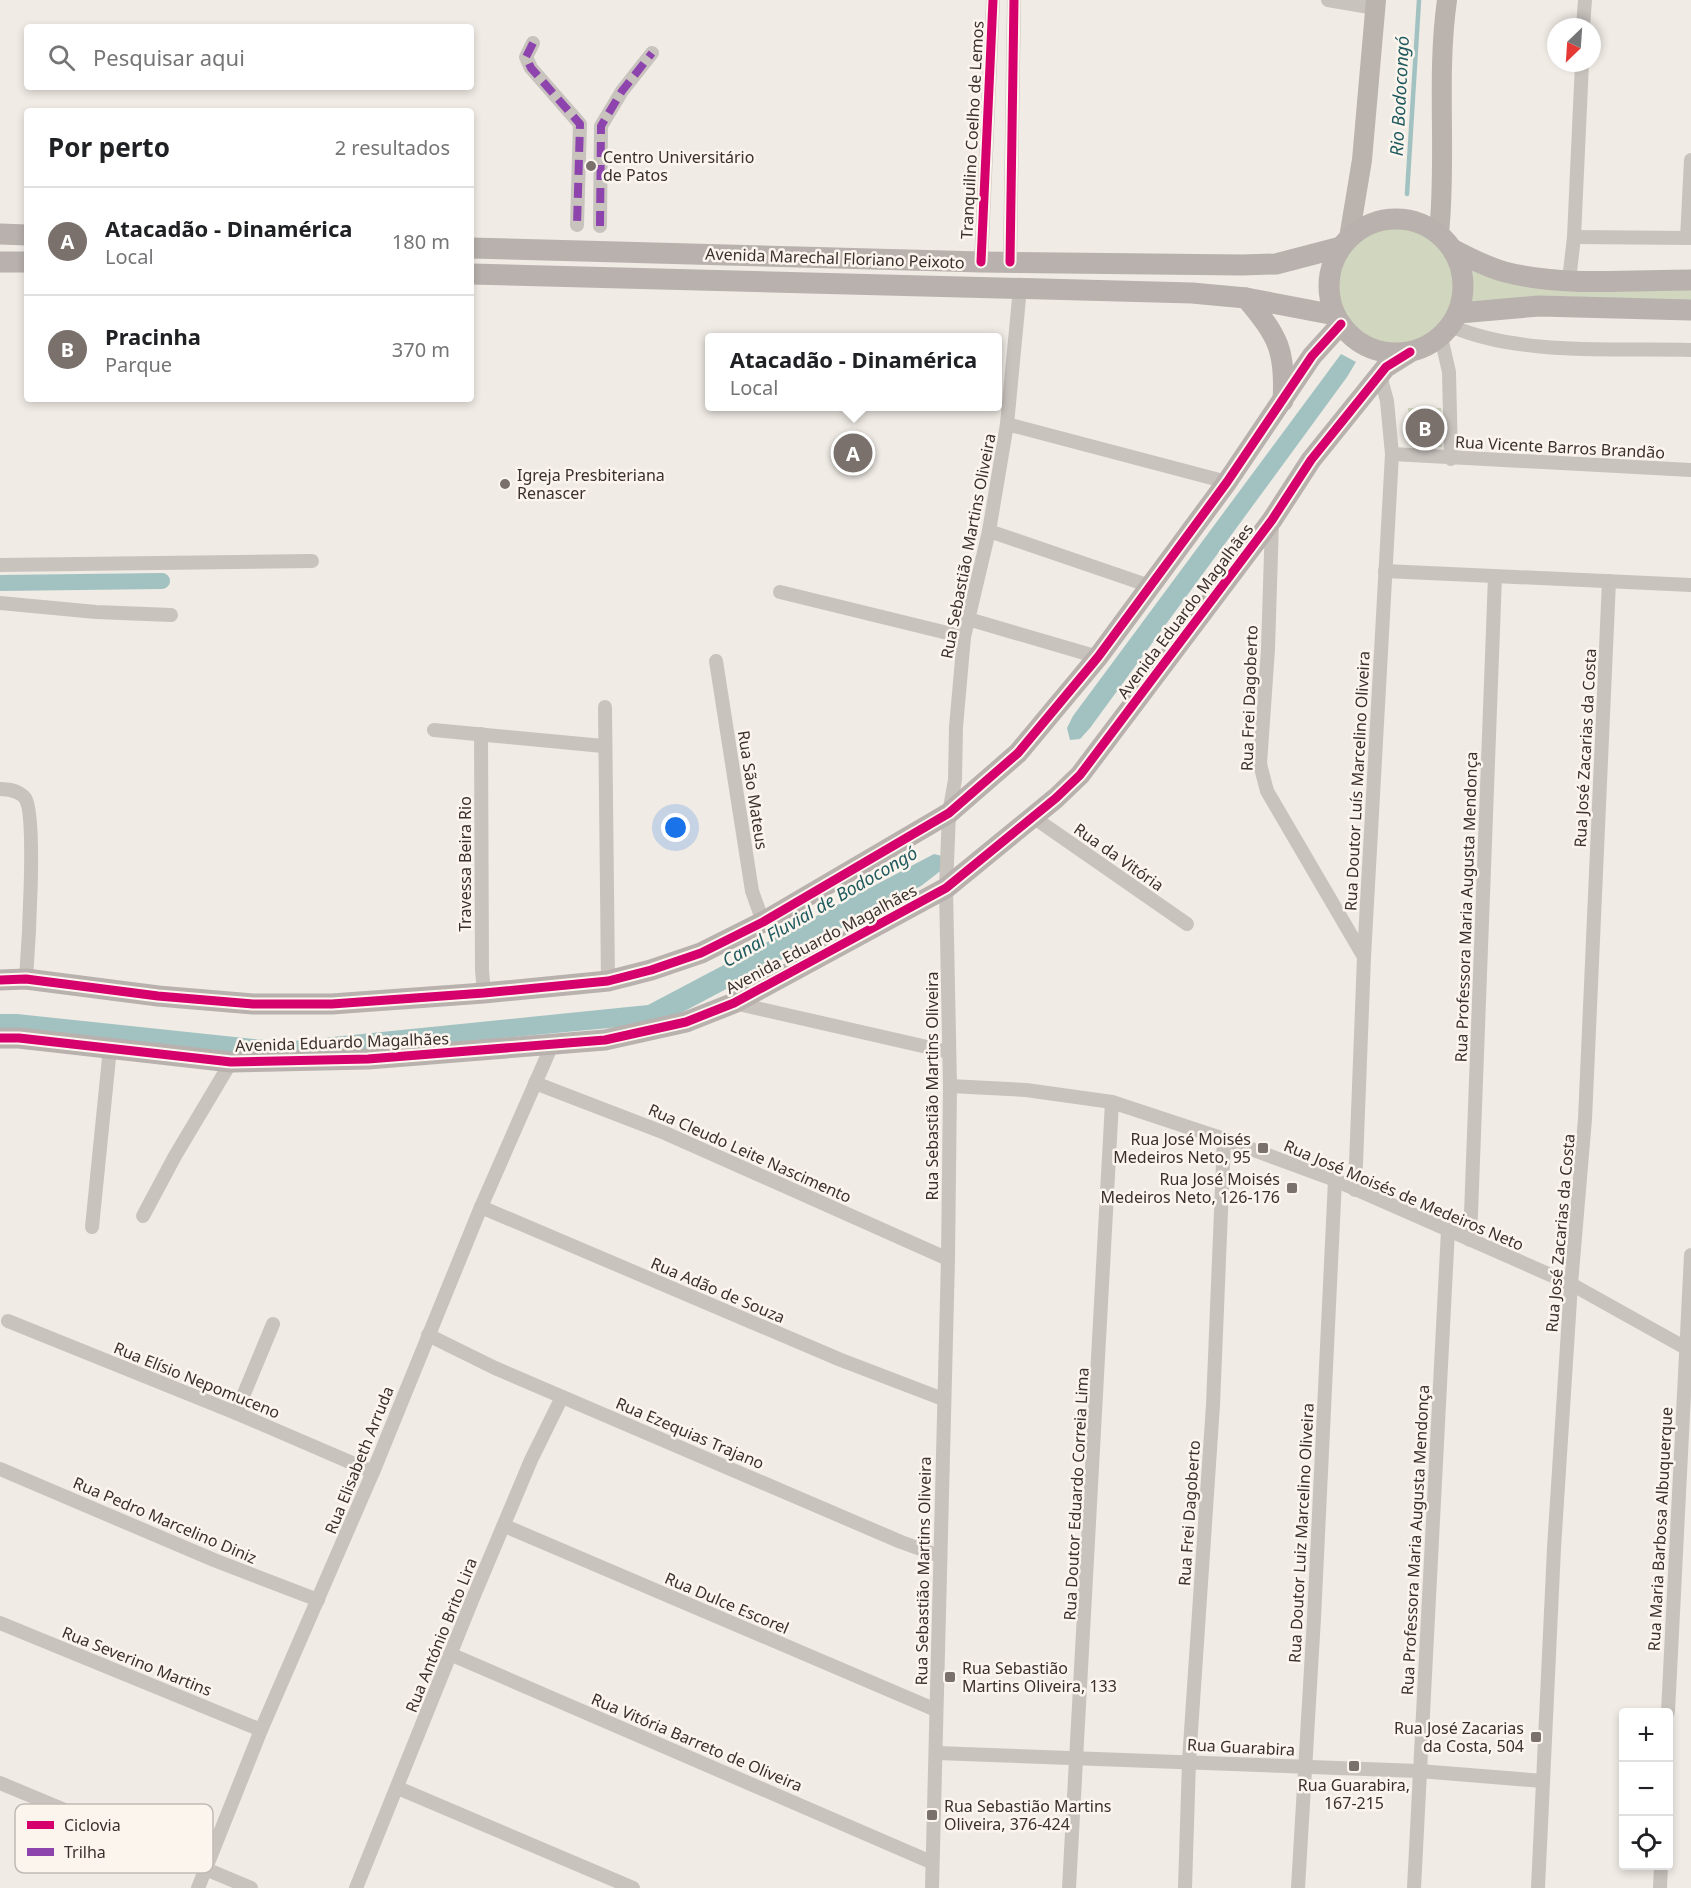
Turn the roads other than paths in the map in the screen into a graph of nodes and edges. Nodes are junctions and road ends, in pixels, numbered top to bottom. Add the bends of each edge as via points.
1 (993, 0) edge
2 (1014, 0) edge
3 (1328, 0) edge
4 (1447, 0) edge
5 (1585, 0) edge
6 (1350, 1) edge
7 (1376, 4) edge
8 (1584, 18) edge
9 (534, 43) dead end
10 (652, 52) dead end
11 (1582, 72) edge
12 (1691, 160) edge
13 (577, 225) dead end
14 (600, 226) dead end
15 (1439, 233) junction
16 (0, 234) edge
17 (24, 235) edge
18 (1574, 237) junction
19 (1689, 238) edge
20 (1345, 243) junction
21 (474, 248) edge
22 (1454, 250) junction
23 (0, 262) edge
24 (24, 262) edge
25 (981, 262) junction
26 (1010, 262) junction
27 (474, 274) edge
28 (1569, 280) junction
29 (1691, 280) edge
30 (1020, 288) junction
31 (1246, 298) junction
32 (1691, 310) edge
33 (1338, 319) junction
34 (1450, 326) junction
35 (1691, 350) edge
36 (1410, 352) junction
37 (1380, 375) junction
38 (1283, 401) junction
39 (1007, 424) junction
40 (1392, 454) junction
41 (1451, 459) junction
42 (1691, 470) edge
43 (1227, 482) junction
44 (1272, 520) junction
45 (989, 531) junction
46 (312, 561) dead end
47 (0, 565) edge
48 (1385, 571) junction
49 (1496, 576) junction
50 (1609, 581) junction
51 (1691, 585) edge
52 (1150, 586) junction
53 (780, 592) dead end
54 (0, 603) edge
55 (171, 615) dead end
56 (968, 619) junction
57 (964, 637) junction
58 (1098, 657) junction
59 (717, 661) dead end
60 (605, 707) dead end
61 (434, 730) dead end
62 (481, 734) junction
63 (603, 746) junction
64 (0, 789) edge
65 (949, 813) junction
66 (1033, 817) junction
67 (946, 888) junction
68 (764, 922) junction
69 (1186, 924) dead end
70 (1364, 957) junction
71 (0, 980) edge
72 (26, 980) junction
73 (608, 981) junction
74 (484, 993) junction
75 (734, 1004) junction
76 (0, 1038) edge
77 (552, 1045) junction
78 (110, 1048) junction
79 (949, 1052) junction
80 (231, 1062) junction
81 (536, 1083) junction
82 (950, 1086) junction
83 (1112, 1102) junction
84 (1224, 1139) junction
85 (1335, 1180) junction
86 (1355, 1190) junction
87 (481, 1207) junction
88 (143, 1216) dead end
89 (92, 1227) dead end
90 (1448, 1230) junction
91 (1470, 1240) junction
92 (1691, 1255) edge
93 (948, 1259) junction
94 (1571, 1284) junction
95 (8, 1321) dead end
96 (273, 1324) dead end
97 (428, 1335) junction
98 (1689, 1350) edge
99 (562, 1397) junction
100 (943, 1399) junction
101 (236, 1413) junction
102 (0, 1469) edge
103 (373, 1472) junction
104 (505, 1527) junction
105 (940, 1556) junction
106 (318, 1600) junction
107 (0, 1623) edge
108 (450, 1654) junction
109 (1668, 1708) edge
110 (936, 1710) junction
111 (261, 1730) junction
112 (937, 1753) junction
113 (1078, 1758) junction
114 (1189, 1761) junction
115 (1304, 1766) junction
116 (1419, 1771) junction
117 (1543, 1781) junction
118 (0, 1784) edge
119 (398, 1788) junction
120 (49, 1804) edge
121 (213, 1854) edge
122 (931, 1862) junction
123 (1661, 1870) edge
124 (213, 1872) edge
125 (205, 1873) edge
126 (198, 1888) edge
127 (251, 1888) edge
128 (356, 1888) edge
129 (633, 1888) edge
130 (932, 1888) edge
131 (1069, 1888) edge
132 (1185, 1888) edge
133 (1298, 1888) edge
134 (1414, 1888) edge
135 (1538, 1888) edge
136 (1660, 1888) edge

1 - 25 street, Tranquilino Coelho de Lemos
2 - 26 street
3 - 6 street
4 - 15 street via 1442,44 1443,200
5 - 8 street
6 - 7 street
7 - 20 street via 1362,160
9 - 13 street via 526,57 531,68 580,123
10 - 14 street via 601,126
11 - 18 street
12 - 19 street
15 - 20 main road via 1420,222 1398,218 1376,221 1356,231
15 - 22 main road
16 - 17 main road
18 - 19 street
18 - 28 street
20 - 26 main road, Avenida Marechal Floriano Peixoto via 1276,264
20 - 33 main road via 1333,263 1329,280 1330,298
21 - 25 main road, Avenida Marechal Floriano Peixoto
22 - 28 main road via 1505,272
22 - 34 main road via 1462,270 1464,292
23 - 24 main road
25 - 26 main road, Avenida Marechal Floriano Peixoto
27 - 30 main road, Avenida Marechal Floriano Peixoto
28 - 29 main road
30 - 31 main road, Avenida Marechal Floriano Peixoto
30 - 39 street, Rua Sebastião Martins Oliveira
31 - 33 main road, Avenida Marechal Floriano Peixoto
31 - 38 main road via 1272,329 1280,349
32 - 34 main road via 1539,306
33 - 36 main road via 1354,338 1371,348
33 - 38 main road
34 - 35 street via 1517,346
34 - 36 main road via 1427,346
34 - 41 street
36 - 37 main road, Avenida Eduardo Magalhães
37 - 40 street, Rua Doutor Luís Marcelino Oliveira via 1387,401
37 - 44 main road, Avenida Eduardo Magalhães via 1311,460
38 - 43 main road
39 - 43 street
39 - 45 street, Rua Sebastião Martins Oliveira
40 - 41 street, Rua Vicente Barros Brandão
40 - 48 street, Rua Doutor Luís Marcelino Oliveira
41 - 42 street, Rua Vicente Barros Brandão
43 - 52 main road
44 - 66 main road, Avenida Eduardo Magalhães via 1080,775
44 - 70 street, Rua Frei Dagoberto via 1262,778
45 - 52 street
45 - 56 street, Rua Sebastião Martins Oliveira
46 - 47 street
48 - 49 street
48 - 70 street, Rua Doutor Luís Marcelino Oliveira
49 - 50 street
49 - 91 street, Rua Professora Maria Augusta Mendonça
50 - 51 street
50 - 94 street, Rua José Zacarias da Costa via 1586,1119
52 - 58 main road
53 - 57 street
54 - 55 street
56 - 57 street, Rua Sebastião Martins Oliveira
56 - 58 street
57 - 65 street, Rua Sebastião Martins Oliveira via 955,780
58 - 65 main road via 1018,753
59 - 68 street, Rua São Mateus via 752,891
60 - 63 street
61 - 62 street
62 - 63 street
62 - 74 street, Travessa Beira Rio
63 - 73 street
64 - 72 street via 18,792 25,799 30,833
65 - 67 street, Rua Sebastião Martins Oliveira
65 - 68 main road
66 - 67 main road, Avenida Eduardo Magalhães
66 - 69 street, Rua da Vitória
67 - 75 main road, Avenida Eduardo Magalhães
67 - 79 street, Rua Sebastião Martins Oliveira
68 - 73 main road via 701,953
70 - 86 street, Rua Doutor Luís Marcelino Oliveira
71 - 72 main road
72 - 74 main road via 253,1004 333,1004
73 - 74 main road
75 - 77 main road, Avenida Eduardo Magalhães via 651,1030
75 - 79 street
76 - 78 main road, Avenida Eduardo Magalhães
77 - 80 main road, Avenida Eduardo Magalhães via 356,1060
77 - 81 street, Rua Elisabeth Arruda
78 - 80 main road, Avenida Eduardo Magalhães
78 - 89 street
79 - 82 street, Rua Sebastião Martins Oliveira
80 - 88 street via 174,1155
81 - 87 street, Rua Elisabeth Arruda
81 - 93 street, Rua Cleudo Leite Nascimento via 665,1133
82 - 83 street, Rua José Moisés de Medeiros Neto via 1026,1090
82 - 93 street, Rua Sebastião Martins Oliveira
83 - 84 street, Rua José Moisés de Medeiros Neto
83 - 113 street, Rua Doutor Eduardo Correia Lima
84 - 85 street, Rua José Moisés de Medeiros Neto
84 - 114 street, Rua Frei Dagoberto via 1213,1405
85 - 86 street, Rua José Moisés de Medeiros Neto
85 - 115 street, Rua Doutor Luiz Marcelino Oliveira
86 - 90 street, Rua José Moisés de Medeiros Neto
87 - 97 street, Rua Elisabeth Arruda
87 - 100 street, Rua Adão de Souza
90 - 91 street, Rua José Moisés de Medeiros Neto
90 - 116 street, Rua Professora Maria Augusta Mendonça
91 - 94 street, Rua José Moisés de Medeiros Neto
92 - 98 street, Rua Maria Barbosa Albuquerque
93 - 100 street, Rua Sebastião Martins Oliveira
94 - 98 street, Rua José Moisés de Medeiros Neto
94 - 117 street, Rua José Zacarias da Costa
95 - 101 street, Rua Elísio Nepomuceno
96 - 101 street
97 - 99 street, Rua Ezequias Trajano
97 - 103 street, Rua Elisabeth Arruda
98 - 109 street, Rua Maria Barbosa Albuquerque
99 - 104 street, Rua António Brito Lira via 531,1460
99 - 105 street, Rua Ezequias Trajano
100 - 105 street, Rua Sebastião Martins Oliveira
101 - 103 street, Rua Elísio Nepomuceno
102 - 106 street, Rua Pedro Marcelino Diniz
103 - 106 street, Rua Elisabeth Arruda
104 - 108 street, Rua António Brito Lira
104 - 110 street, Rua Dulce Escorel
105 - 110 street, Rua Sebastião Martins Oliveira
106 - 111 street, Rua Elisabeth Arruda
107 - 111 street, Rua Severino Martins
108 - 119 street, Rua António Brito Lira
108 - 122 street, Rua Vitória Barreto de Oliveira
110 - 112 street, Rua Sebastião Martins Oliveira
111 - 121 street, Rua Elisabeth Arruda
112 - 113 street, Rua Guarabira
112 - 122 street, Rua Sebastião Martins Oliveira
113 - 114 street, Rua Guarabira
113 - 131 street, Rua Doutor Eduardo Correia Lima
114 - 115 street, Rua Guarabira
114 - 132 street, Rua Frei Dagoberto
115 - 116 street, Rua Guarabira
115 - 133 street, Rua Doutor Luiz Marcelino Oliveira
116 - 117 street, Rua Guarabira
116 - 134 street, Rua Professora Maria Augusta Mendonça
117 - 135 street, Rua José Zacarias da Costa
118 - 120 street
119 - 128 street, Rua António Brito Lira
119 - 129 street
122 - 130 street, Rua Sebastião Martins Oliveira
123 - 136 street
124 - 127 street
125 - 126 street, Rua Elisabeth Arruda

